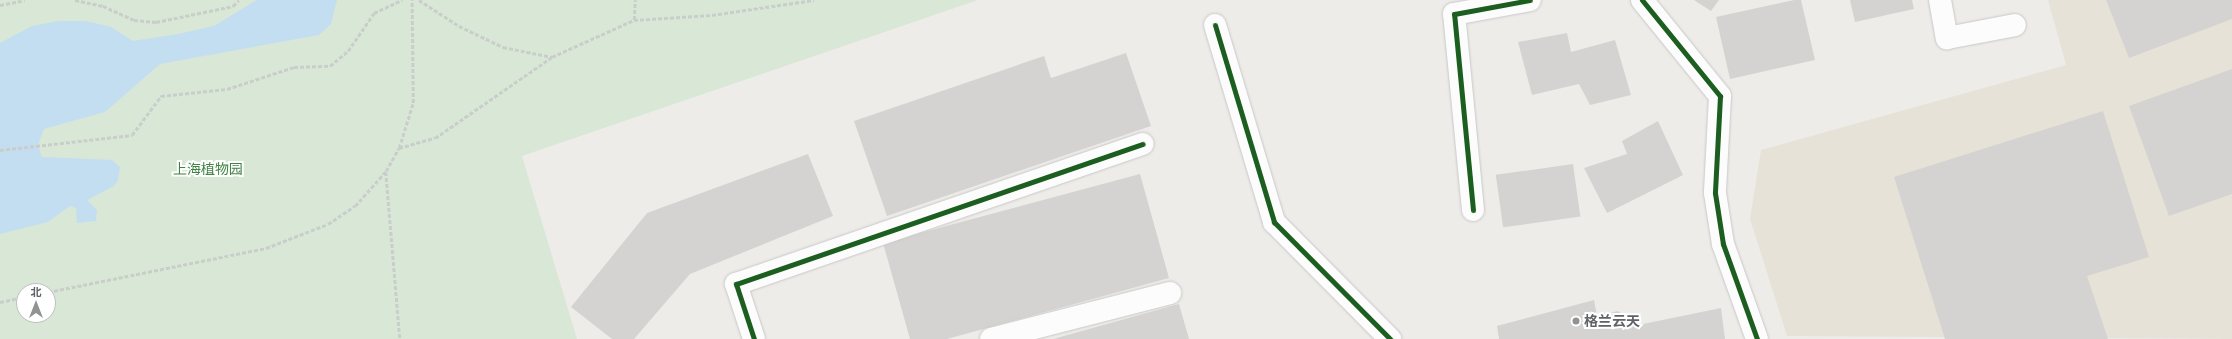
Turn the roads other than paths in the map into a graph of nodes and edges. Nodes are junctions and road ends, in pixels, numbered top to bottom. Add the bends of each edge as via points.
1 (1530, 0) edge
2 (1642, 0) edge
3 (1940, 0) edge
4 (1215, 24) dead end
5 (2015, 24) dead end
6 (1143, 144) dead end
7 (1473, 210) dead end
8 (1170, 293) dead end
9 (754, 339) edge
10 (991, 339) edge
11 (1390, 339) edge
12 (1758, 339) edge

1 - 7 street via 1454,14
2 - 12 street via 1720,96 1715,193 1723,244
3 - 5 street via 1947,38
4 - 11 street via 1274,222
6 - 9 street via 736,284
8 - 10 street

